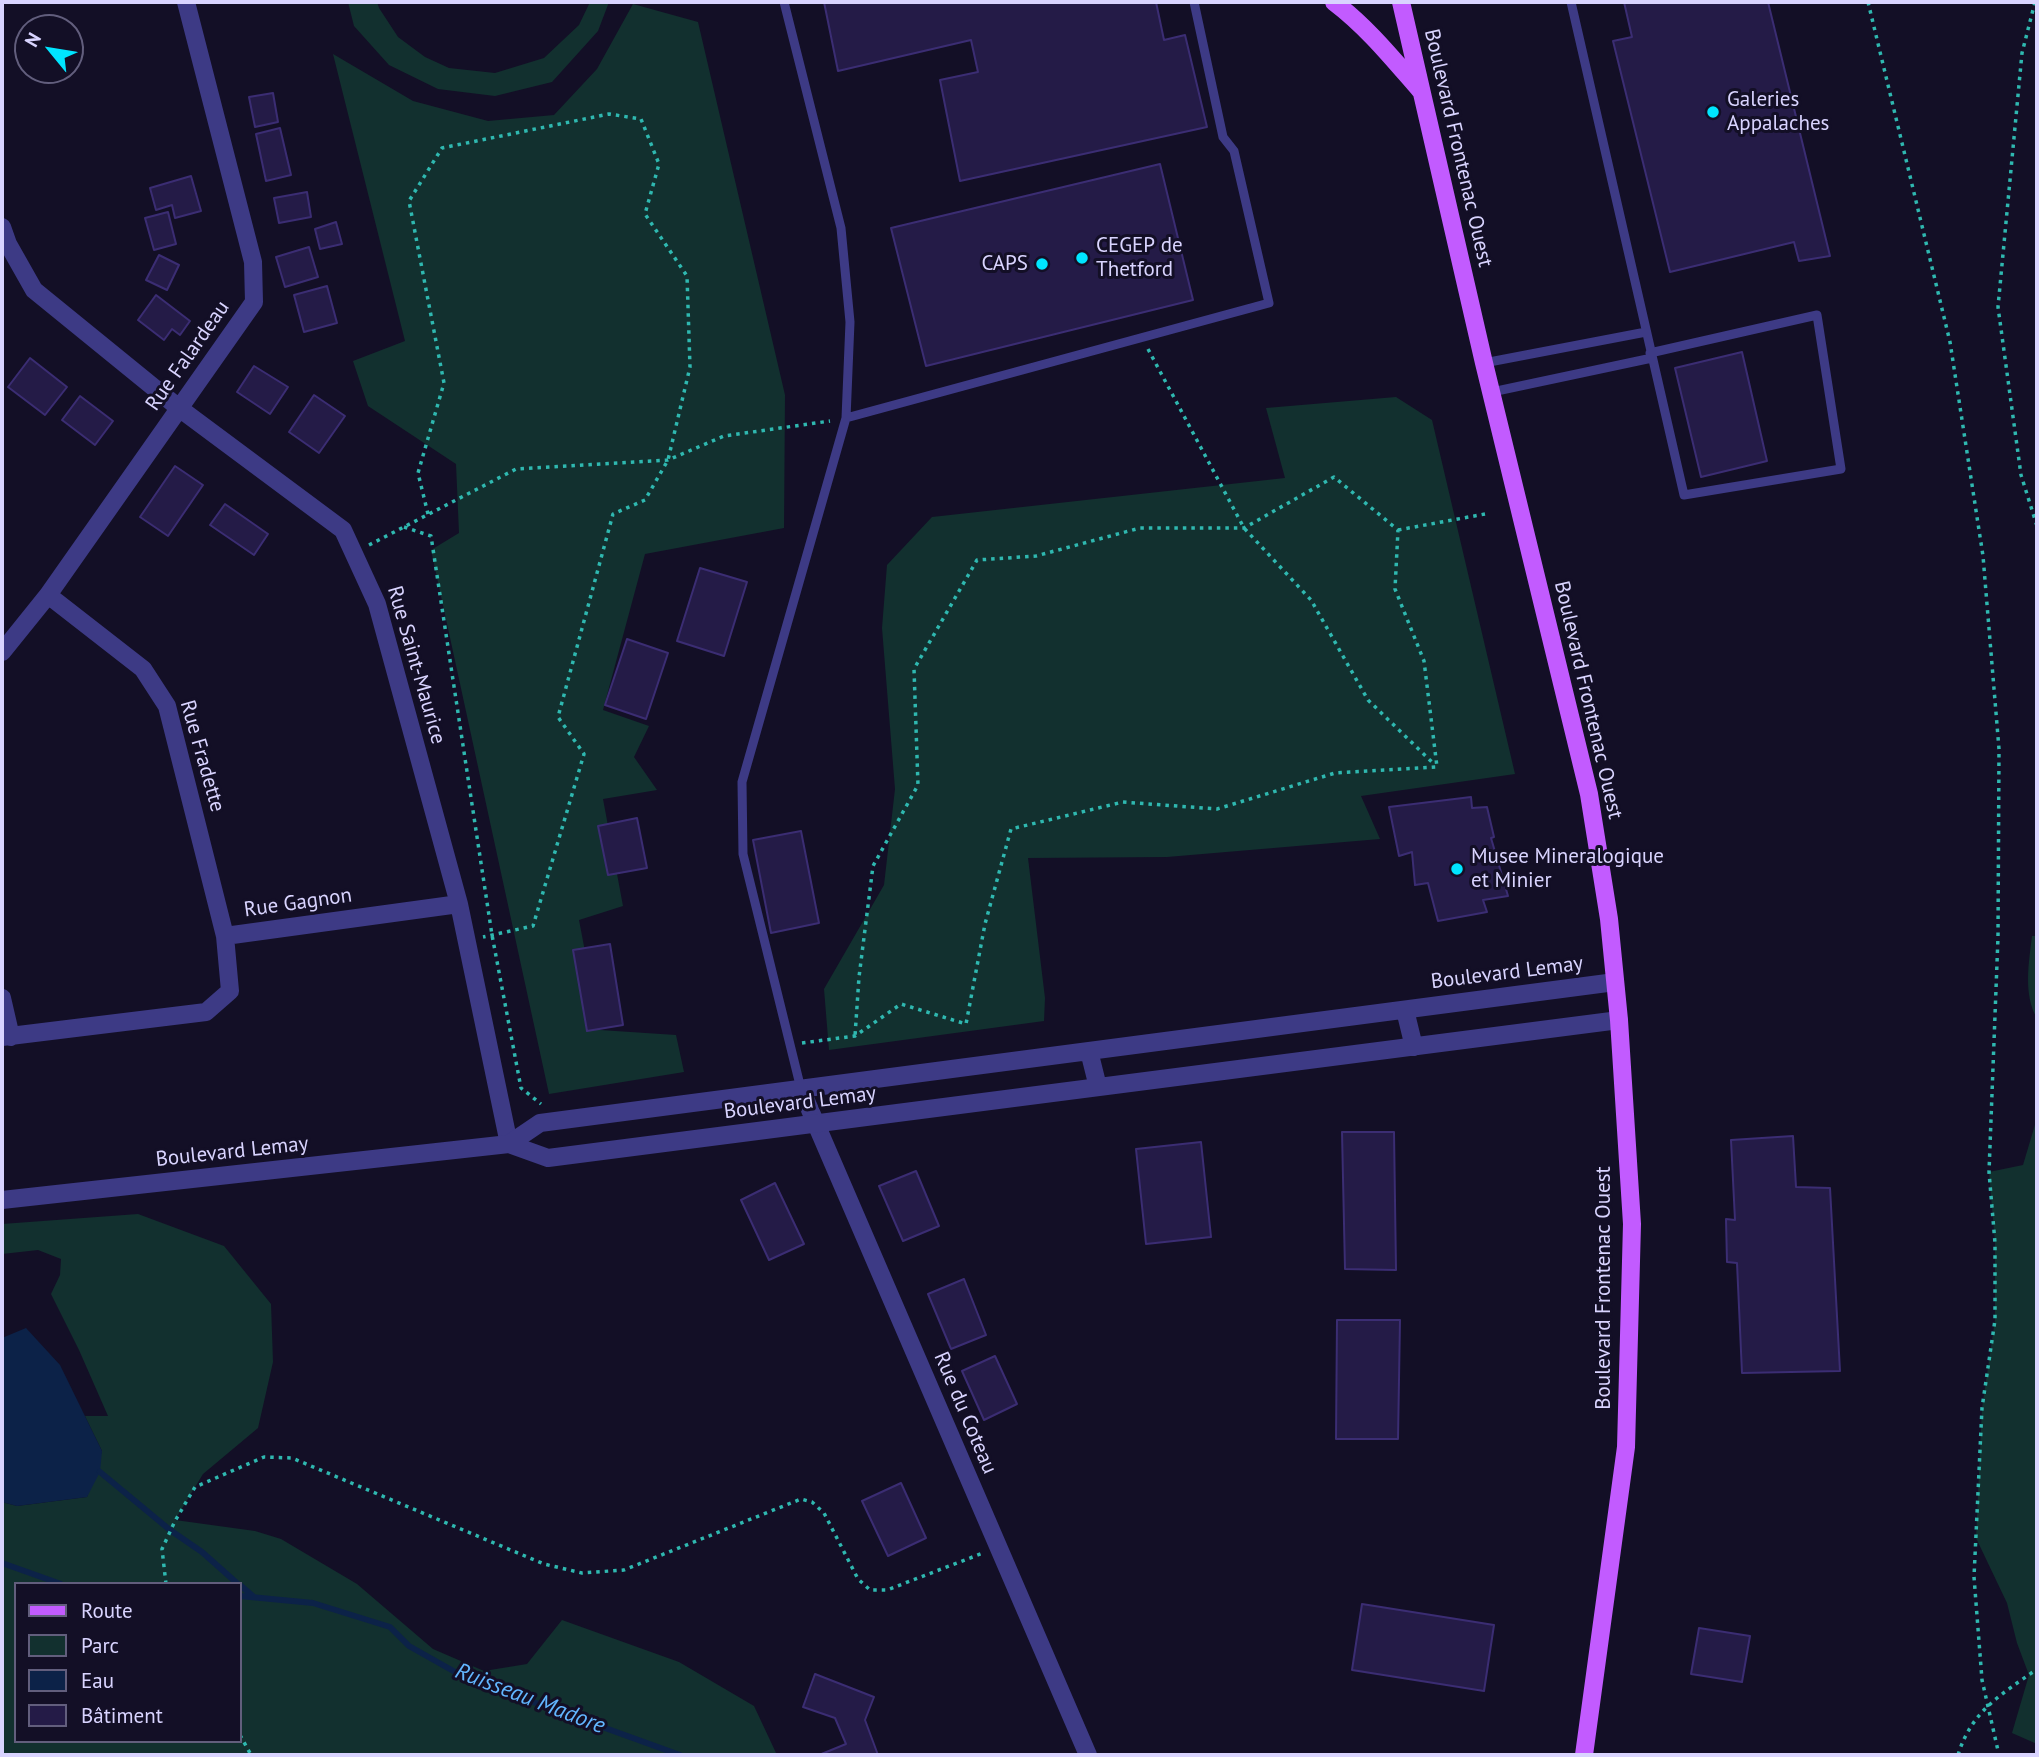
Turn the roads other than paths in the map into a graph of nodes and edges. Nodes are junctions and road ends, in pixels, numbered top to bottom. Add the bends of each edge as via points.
1 (186, 2) edge
2 (784, 2) edge
3 (1194, 2) edge
4 (1334, 2) edge
5 (1401, 2) edge
6 (1571, 2) edge
7 (1422, 92) junction
8 (2, 227) edge
9 (1646, 332) junction
10 (1651, 356) junction
11 (1485, 363) junction
12 (1492, 392) junction
13 (179, 408) junction
14 (846, 418) junction
15 (48, 595) junction
16 (2, 652) edge
17 (459, 904) junction
18 (225, 936) junction
19 (1615, 982) junction
20 (2, 998) edge
21 (1405, 1010) junction
22 (1619, 1020) junction
23 (6, 1037) edge
24 (1414, 1046) junction
25 (1089, 1051) junction
26 (1098, 1087) junction
27 (801, 1089) junction
28 (816, 1124) junction
29 (509, 1144) junction
30 (2, 1200) edge
31 (1088, 1755) edge
32 (1584, 1755) edge

1 - 13 street, Rue Falardeau via 253,262 254,303
2 - 14 lane via 841,228 850,322
3 - 14 lane via 1223,136 1234,151 1269,303
4 - 7 main road via 1372,34
5 - 7 main road, Boulevard Frontenac Ouest
6 - 9 lane
7 - 11 main road, Boulevard Frontenac Ouest
8 - 13 street, Rue Saint-Maurice via 34,290
9 - 10 lane
9 - 11 lane
10 - 10 lane via 1817,316 1841,470 1684,495
10 - 12 lane
11 - 12 main road, Boulevard Frontenac Ouest
12 - 19 main road, Boulevard Frontenac Ouest via 1589,793
13 - 15 street, Rue Falardeau
13 - 17 street, Rue Saint-Maurice via 343,530 377,604
14 - 27 lane via 741,782 743,854
15 - 16 street, Rue Falardeau
15 - 18 street, Rue Fradette via 143,669 167,706
17 - 18 street, Rue Gagnon
17 - 29 street, Rue Saint-Maurice
18 - 23 street, Rue Gagnon via 230,992 206,1012
19 - 21 street, Boulevard Lemay
19 - 22 main road, Boulevard Frontenac Ouest
20 - 23 street
21 - 24 street, Boulevard Lemay
21 - 25 street, Boulevard Lemay
22 - 24 street, Boulevard Lemay
22 - 32 main road, Boulevard Frontenac Ouest via 1632,1224 1626,1447
24 - 26 street, Boulevard Lemay
25 - 26 street
25 - 27 street, Boulevard Lemay
26 - 28 street, Boulevard Lemay
27 - 28 street, Rue du Coteau
27 - 29 street, Boulevard Lemay via 540,1123
28 - 29 street, Boulevard Lemay via 548,1158
28 - 31 street, Rue du Coteau
29 - 30 street, Boulevard Lemay

